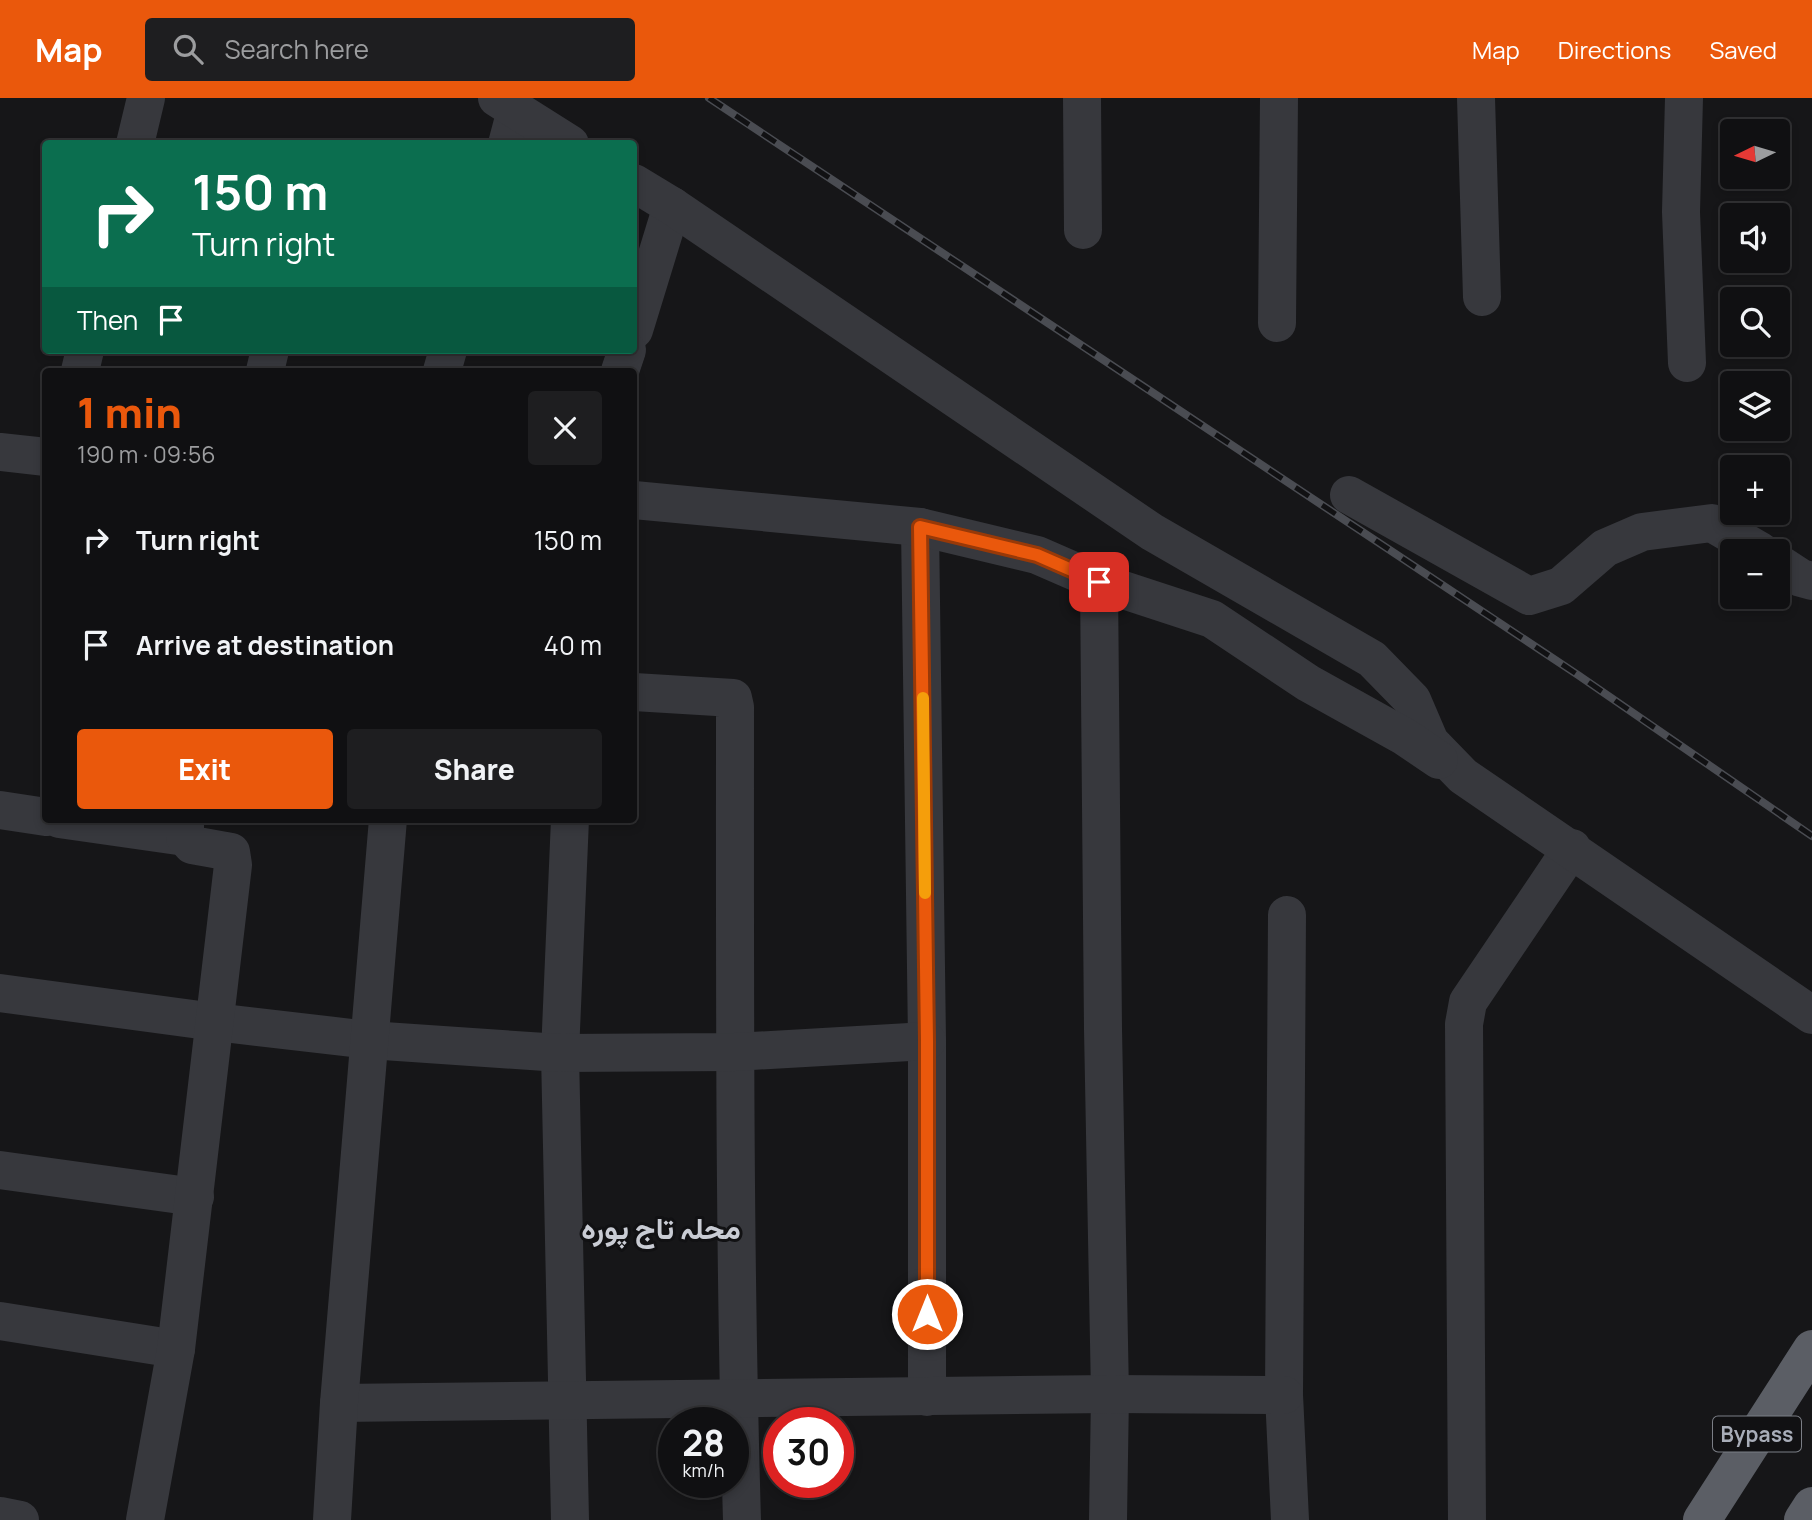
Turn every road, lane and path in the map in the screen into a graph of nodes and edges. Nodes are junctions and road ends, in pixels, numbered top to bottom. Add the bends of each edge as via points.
1 (146, 98) edge
2 (1082, 98) edge
3 (1279, 98) edge
4 (1476, 98) edge
5 (1684, 98) edge
6 (507, 117) edge
7 (136, 140) edge
8 (561, 140) edge
9 (637, 185) edge
10 (673, 206) junction
11 (1083, 230) dead end
12 (1482, 298) dead end
13 (637, 320) edge
14 (1277, 323) dead end
15 (1688, 363) dead end
16 (0, 452) edge
17 (42, 457) edge
18 (1349, 495) dead end
19 (637, 500) edge
20 (920, 527) junction
21 (1739, 539) edge
22 (1790, 571) edge
23 (1812, 581) edge
24 (1099, 582) junction
25 (637, 692) edge
26 (1463, 776) junction
27 (0, 810) edge
28 (42, 816) edge
29 (115, 823) edge
30 (388, 823) edge
31 (570, 823) edge
32 (185, 828) edge
33 (1572, 849) junction
34 (1287, 915) dead end
35 (0, 993) edge
36 (1812, 1014) edge
37 (215, 1022) junction
38 (369, 1040) junction
39 (927, 1041) junction
40 (735, 1052) junction
41 (560, 1053) junction
42 (0, 1170) edge
43 (195, 1197) junction
44 (0, 1321) edge
45 (176, 1349) junction
46 (1812, 1349) edge
47 (1110, 1394) junction
48 (1284, 1395) junction
49 (927, 1396) junction
50 (738, 1399) junction
51 (568, 1401) junction
52 (339, 1403) junction
53 (1812, 1506) edge
54 (0, 1516) edge
55 (20, 1520) edge
56 (145, 1520) edge
57 (332, 1520) edge
58 (570, 1520) edge
59 (742, 1520) edge
60 (1108, 1520) edge
61 (1290, 1520) edge
62 (1467, 1520) edge
63 (1702, 1520) edge
64 (1803, 1520) edge

1 - 7 street
2 - 11 street
3 - 14 street
4 - 12 street
5 - 15 street via 1681,212
6 - 8 street
9 - 10 street
10 - 13 street
10 - 26 street via 1152,532 1372,659 1412,700 1430,742
16 - 17 street
18 - 21 street via 1528,596 1562,586 1605,548 1642,532 1712,523
19 - 20 street
20 - 24 street via 1037,555
20 - 39 street
22 - 23 street
24 - 26 street via 1212,619
24 - 47 street
25 - 40 street via 733,698
26 - 33 street
27 - 28 street
29 - 32 street
30 - 38 street
31 - 41 street
32 - 37 street via 192,845 231,852
33 - 36 street
33 - 62 street via 1468,1002 1466,1013
34 - 48 street
35 - 37 street
37 - 38 street
37 - 43 street
38 - 41 street
38 - 52 street
39 - 40 street
39 - 49 street
40 - 41 street
40 - 50 street
41 - 51 street
42 - 43 street
43 - 45 street
44 - 45 street
45 - 56 street
46 - 63 highway, Bypass
47 - 48 street
47 - 49 street
47 - 60 street
48 - 61 street
49 - 50 street
50 - 51 street
50 - 59 street
51 - 52 street
51 - 58 street
52 - 57 street
53 - 64 highway
54 - 55 street

